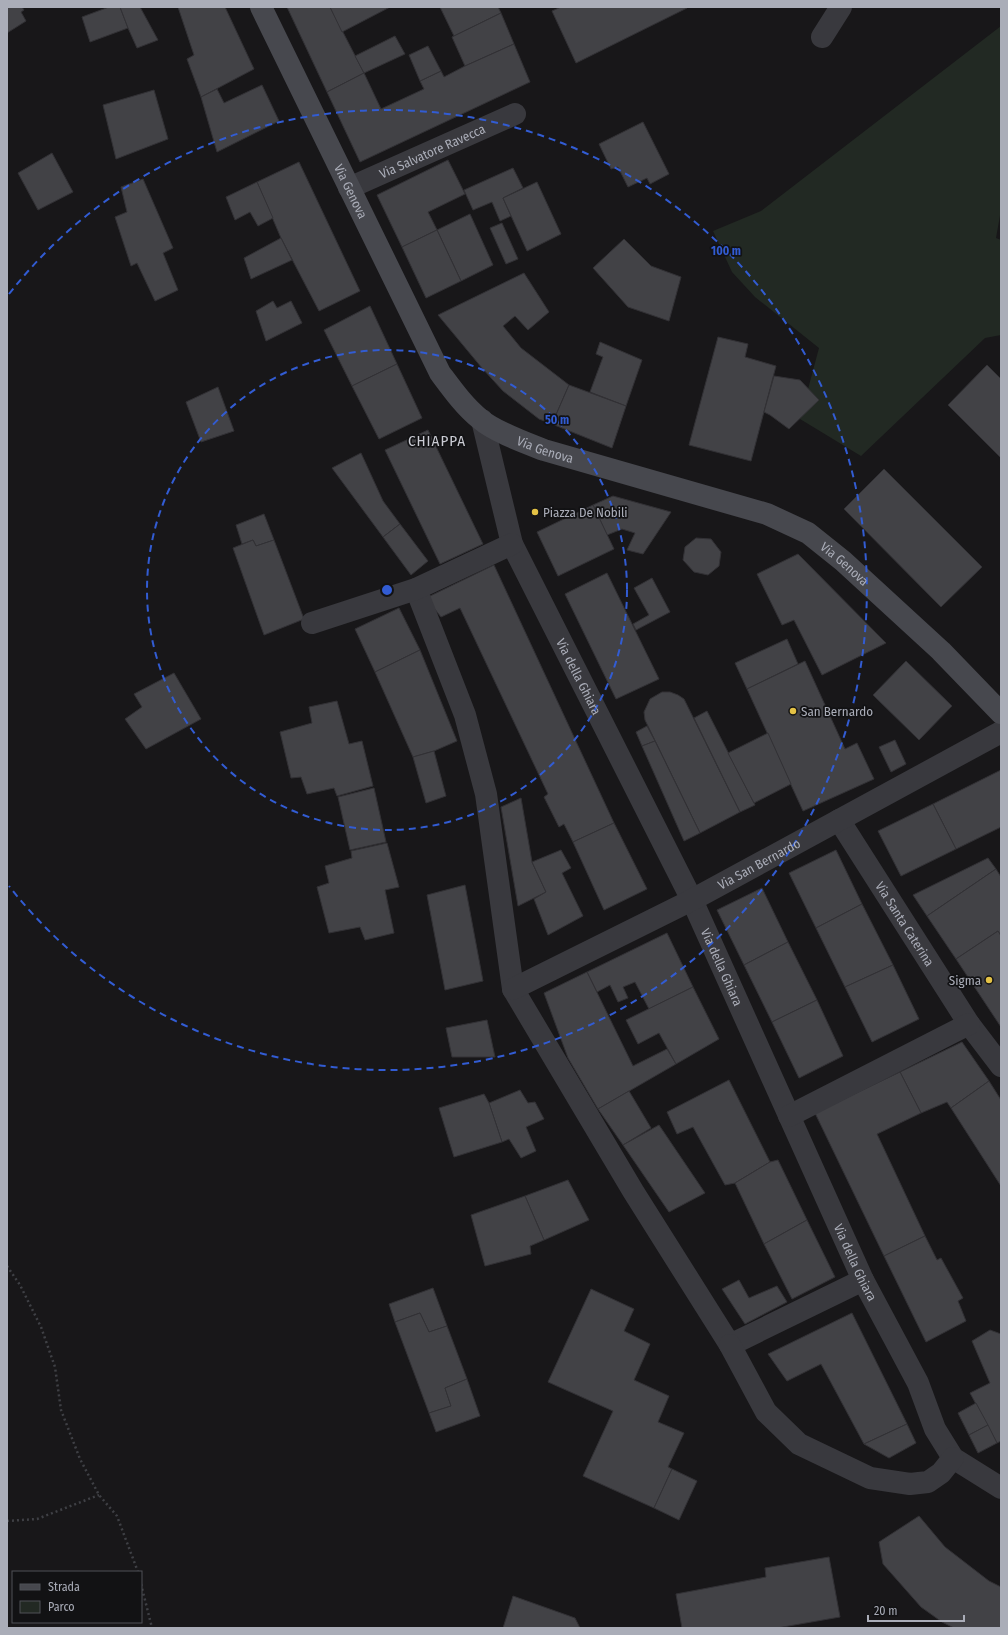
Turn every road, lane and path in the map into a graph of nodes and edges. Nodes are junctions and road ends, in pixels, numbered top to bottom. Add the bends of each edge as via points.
1 (261, 7) edge
2 (841, 7) edge
3 (822, 37) dead end
4 (515, 114) dead end
5 (349, 188) junction
6 (482, 420) junction
7 (512, 544) junction
8 (416, 589) junction
9 (312, 623) dead end
10 (1001, 713) edge
11 (1001, 732) edge
12 (839, 820) junction
13 (692, 900) junction
14 (513, 989) junction
15 (969, 1024) junction
16 (1001, 1066) edge
17 (788, 1116) junction
18 (7, 1266) edge
19 (863, 1280) junction
20 (730, 1345) junction
21 (953, 1458) junction
22 (1001, 1488) edge
23 (99, 1495) junction
24 (7, 1521) edge
25 (138, 1571) edge
26 (142, 1588) edge
27 (152, 1628) edge

1 - 5 main road, Via Genova
2 - 3 street
4 - 5 street, Via Salvatore Ravecca
5 - 6 main road, Via Genova via 440,373 454,392
6 - 7 street, Via della Ghiara
6 - 10 main road, Via Genova via 514,438 544,450 767,514 808,534 843,561 941,651
7 - 8 street
7 - 13 street, Via della Ghiara
8 - 9 street
8 - 14 street via 465,715 486,794
11 - 12 street, Via San Bernardo
12 - 13 street, Via San Bernardo
12 - 15 street, Via Santa Caterina
13 - 14 street, Via San Bernardo
13 - 17 street, Via della Ghiara
14 - 20 street via 632,1191
15 - 16 street, Via Santa Caterina
15 - 17 street
17 - 19 street, Via della Ghiara
18 - 23 path via 20,1285 41,1327 55,1367 61,1410 80,1459
19 - 20 street
19 - 21 street, Via della Ghiara via 918,1383 935,1429
20 - 21 street via 766,1412 798,1444 870,1478 910,1484 928,1482 941,1473
21 - 22 street, Via della Ghiara
23 - 24 path via 37,1519
23 - 25 path via 117,1516
26 - 27 path

